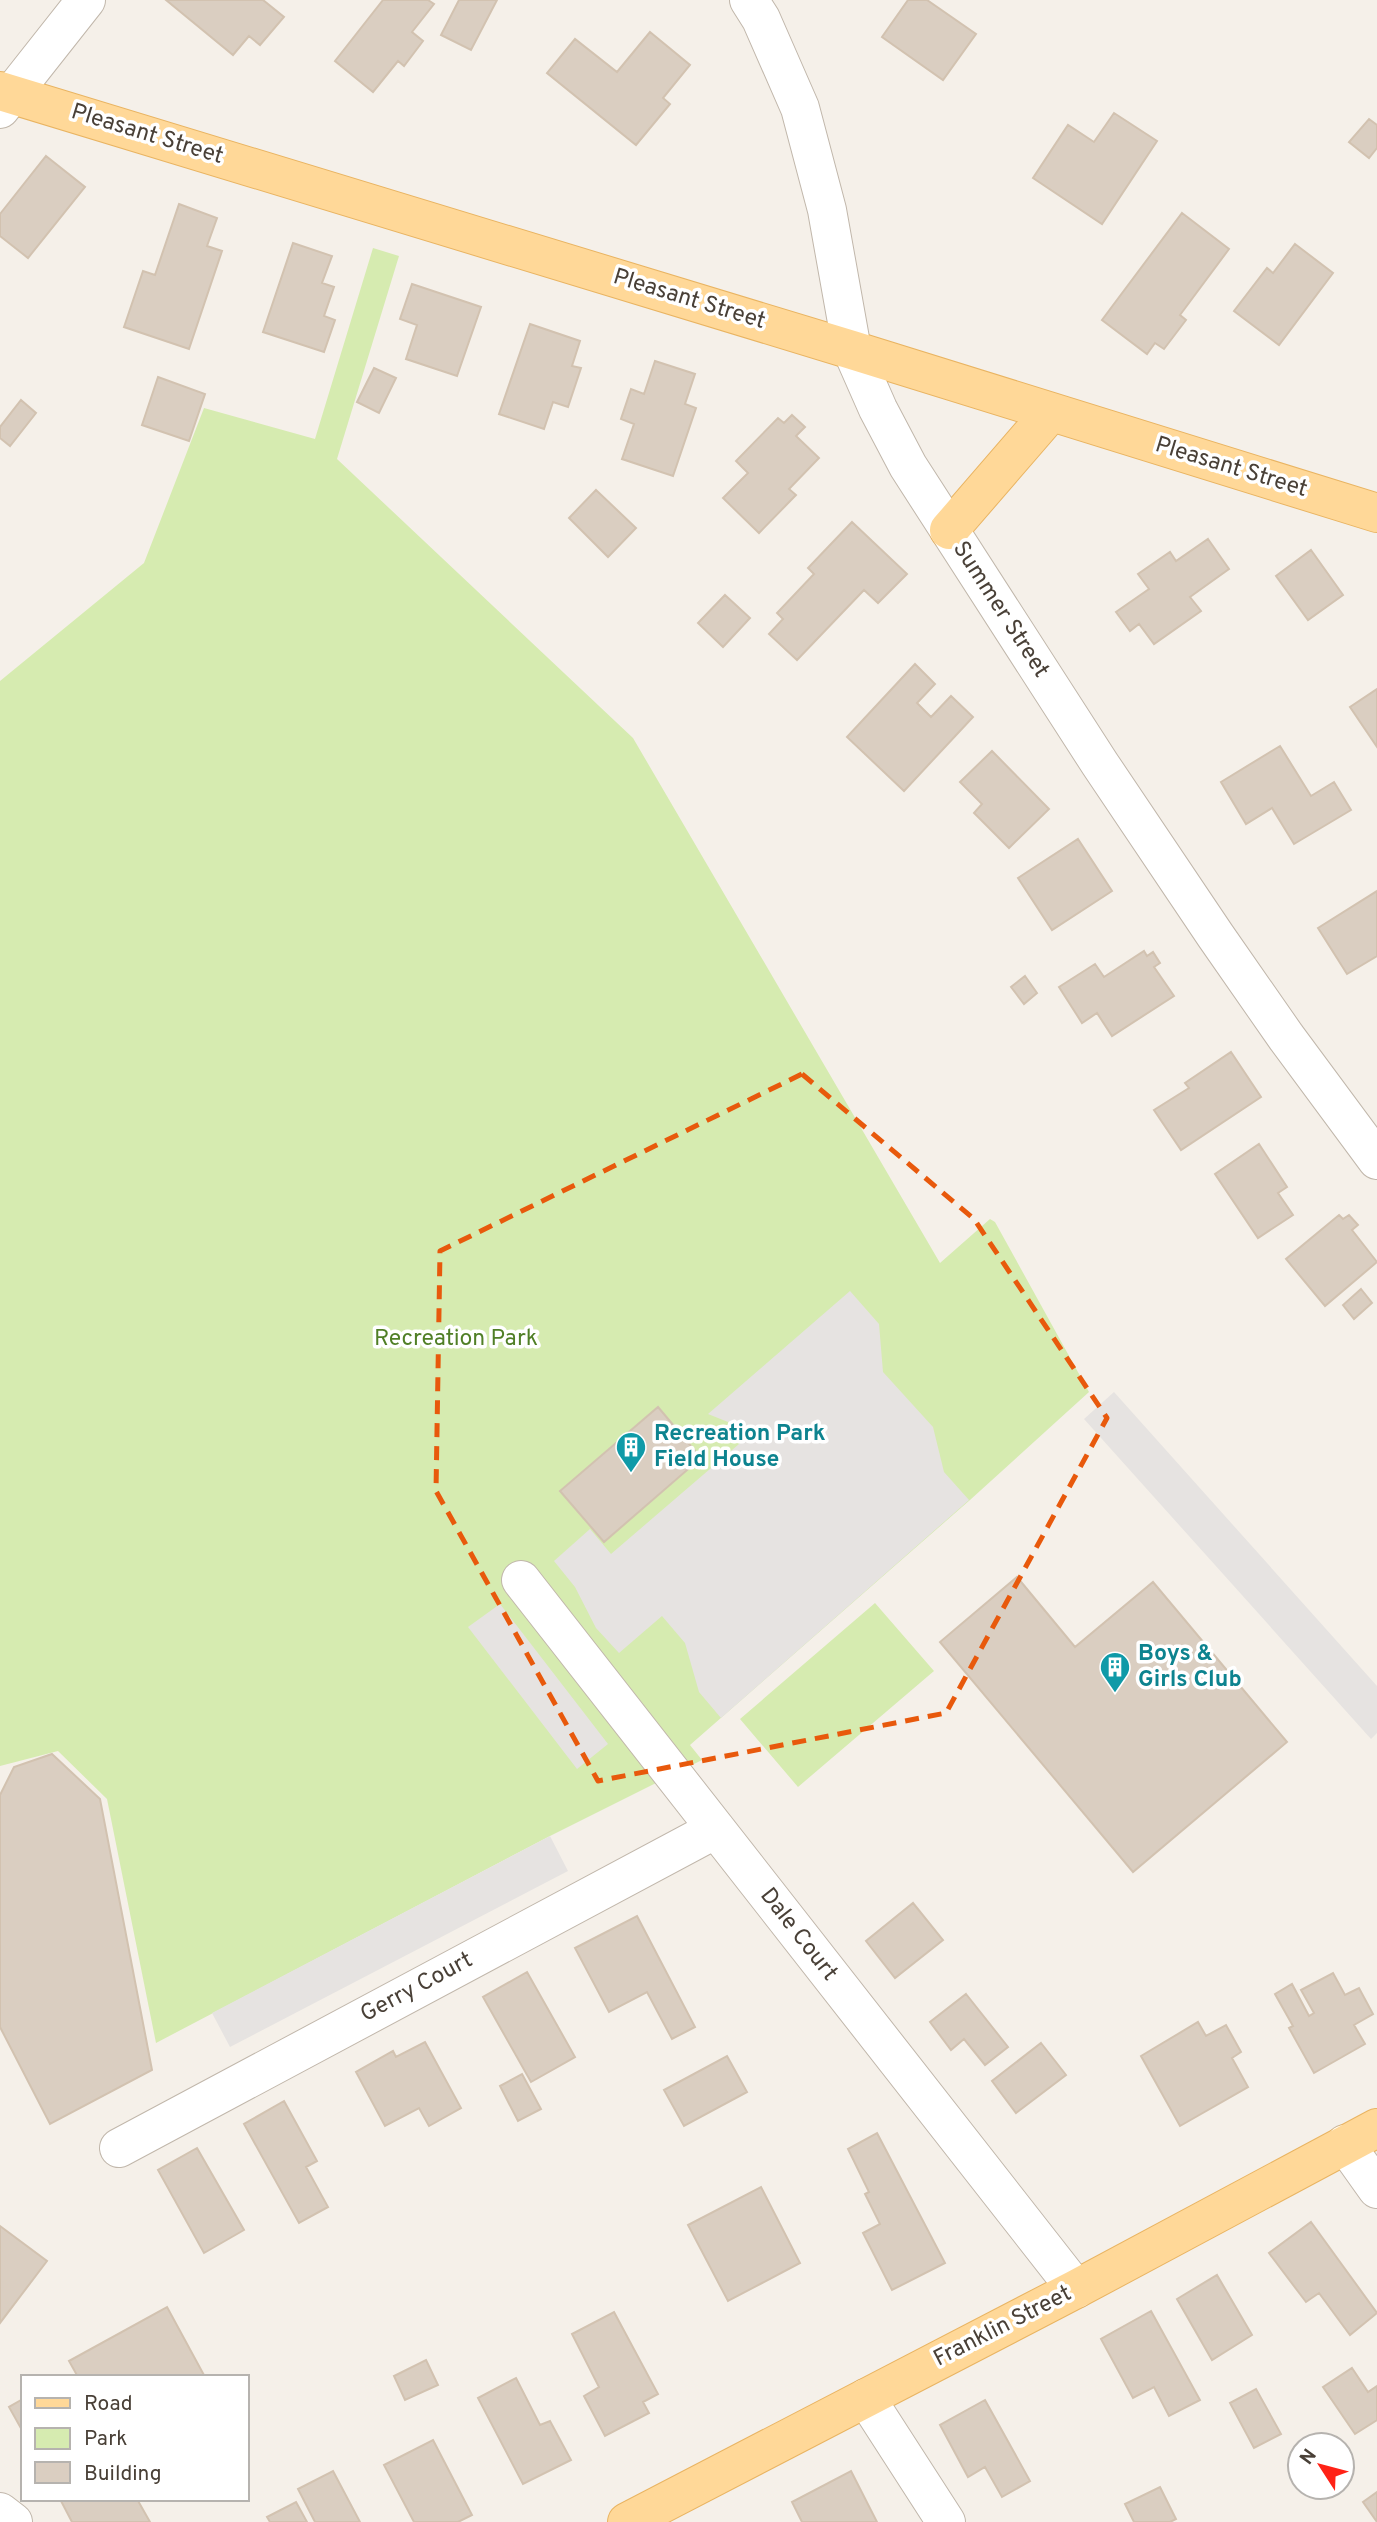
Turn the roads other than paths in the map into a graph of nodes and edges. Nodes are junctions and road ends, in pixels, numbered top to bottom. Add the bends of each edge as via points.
1 (86, 0) edge
2 (750, 0) edge
3 (4, 98) edge
4 (852, 350) junction
5 (1051, 412) junction
6 (1377, 513) edge
7 (949, 530) junction
8 (1377, 1160) edge
9 (522, 1580) dead end
10 (716, 1829) junction
11 (1361, 2136) edge
12 (119, 2148) dead end
13 (1377, 2189) edge
14 (1076, 2289) junction
15 (866, 2398) junction
16 (0, 2512) edge
17 (13, 2522) edge
18 (627, 2522) edge
19 (946, 2522) edge

1 - 3 street
2 - 4 street, Summer Street via 800,108 827,210
3 - 4 main road, Pleasant Street
4 - 5 main road, Pleasant Street
4 - 7 street, Summer Street via 908,466
5 - 6 main road, Pleasant Street
5 - 7 main road
7 - 8 street, Summer Street via 1215,935
9 - 10 street, Dale Court
10 - 12 street, Gerry Court
10 - 14 street, Dale Court
11 - 13 street
11 - 14 main road, Franklin Street
14 - 15 main road, Franklin Street
15 - 18 main road, Franklin Street
15 - 19 street
16 - 17 street

